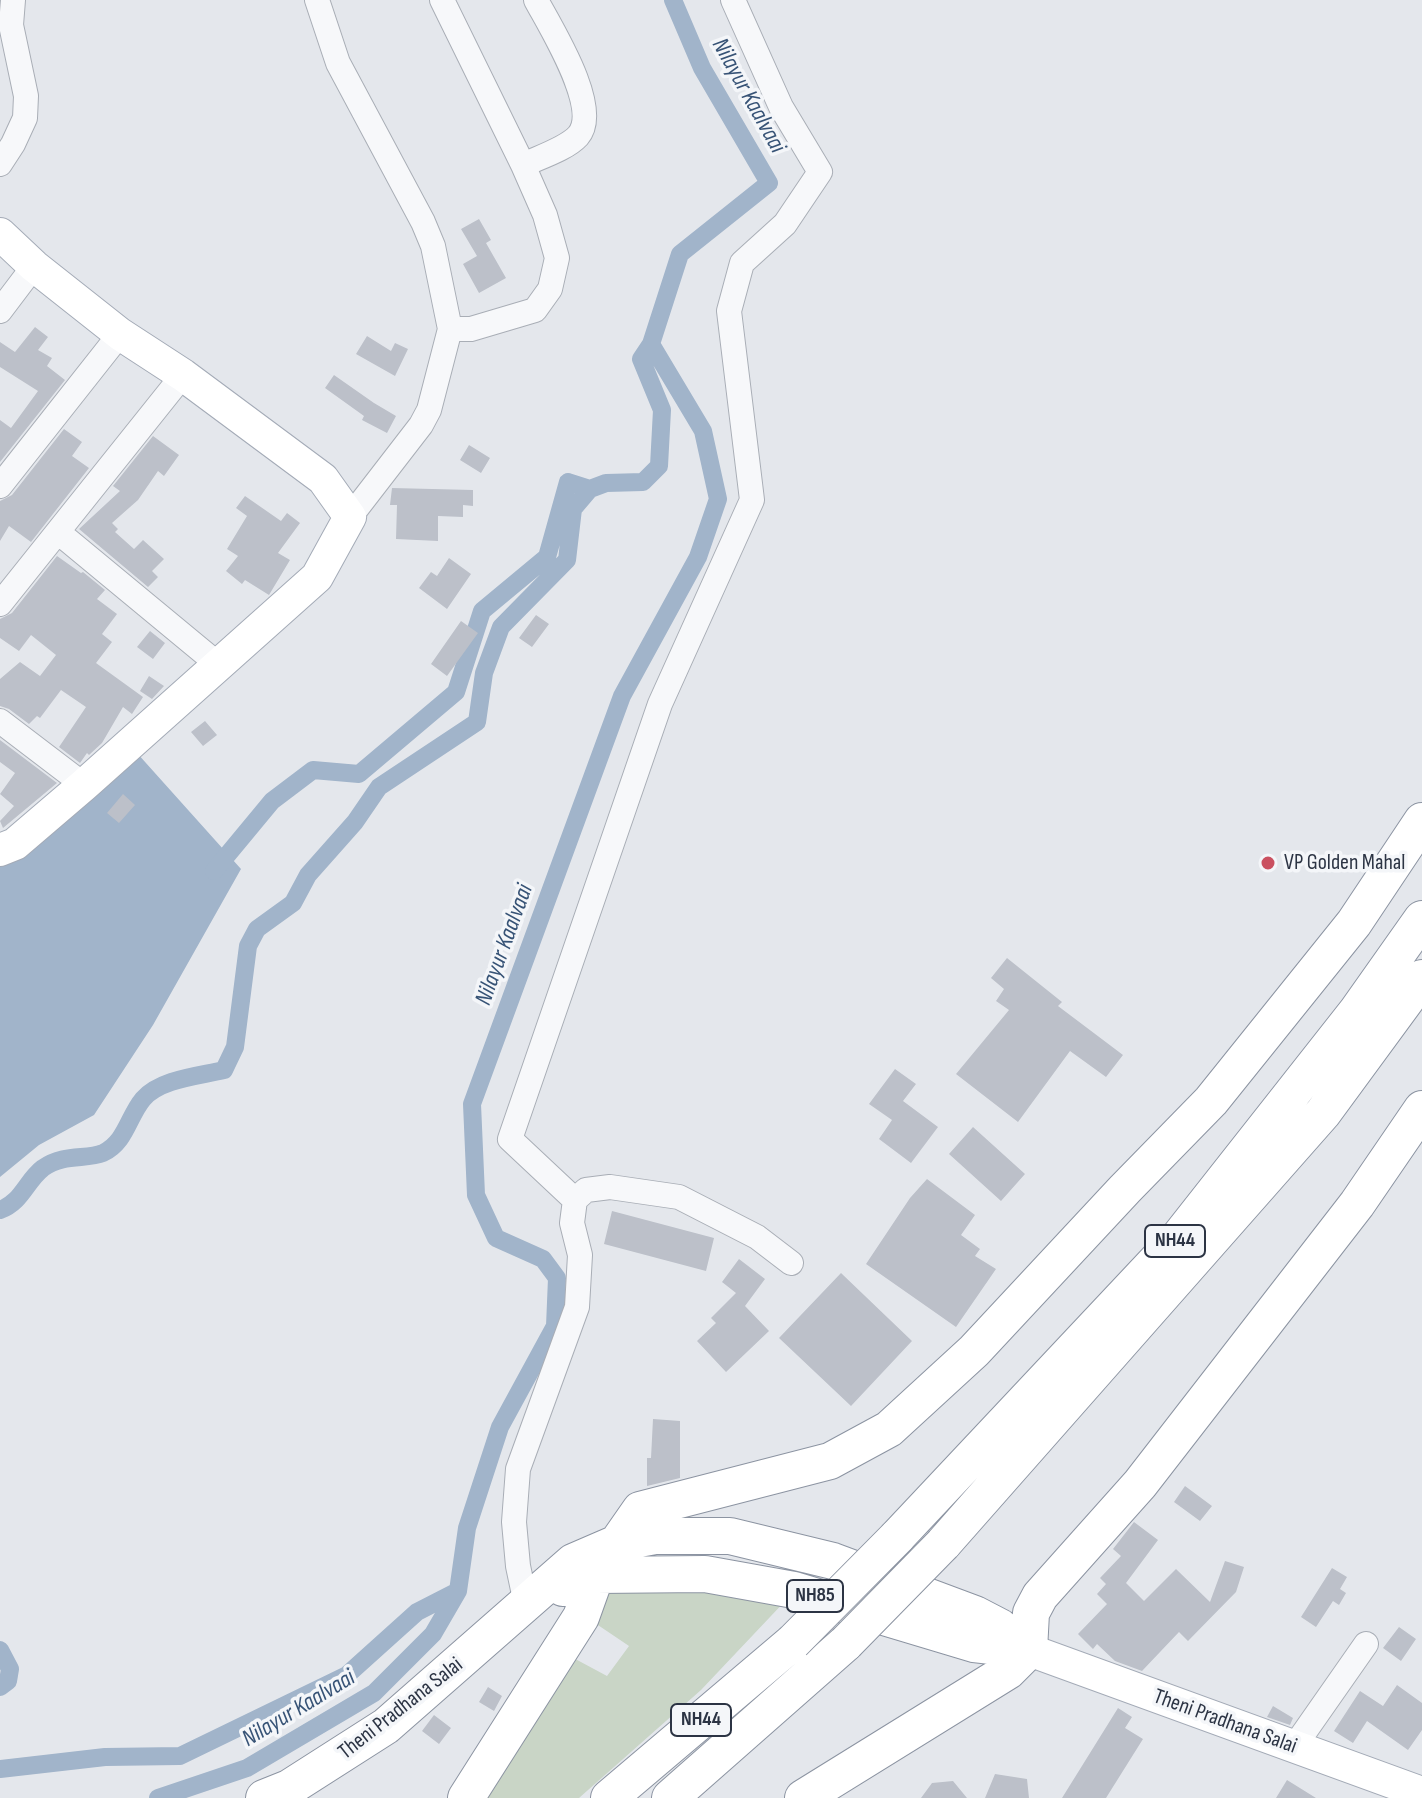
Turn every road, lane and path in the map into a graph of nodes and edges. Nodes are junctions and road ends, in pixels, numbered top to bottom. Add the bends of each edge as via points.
1 (13, 0) edge
2 (317, 0) edge
3 (442, 0) edge
4 (536, 0) edge
5 (733, 0) edge
6 (0, 164) edge
7 (523, 165) junction
8 (0, 234) edge
9 (34, 266) junction
10 (0, 311) edge
11 (450, 329) junction
12 (120, 334) junction
13 (183, 375) junction
14 (0, 486) edge
15 (350, 517) junction
16 (58, 532) junction
17 (0, 604) edge
18 (220, 666) junction
19 (0, 721) edge
20 (84, 785) junction
21 (1422, 821) edge
22 (0, 850) edge
23 (1422, 919) edge
24 (1422, 978) edge
25 (1422, 1109) edge
26 (575, 1200) junction
27 (791, 1263) dead end
28 (617, 1543) junction
29 (596, 1575) junction
30 (526, 1604) junction
31 (1366, 1644) dead end
32 (1029, 1650) junction
33 (1294, 1747) junction
34 (1377, 1788) edge
35 (1422, 1793) edge
36 (264, 1798) edge
37 (466, 1798) edge
38 (609, 1798) edge
39 (670, 1798) edge
40 (803, 1798) edge

1 - 6 street via 11,25 26,96 25,118
2 - 11 street via 338,63 433,246
3 - 7 street
4 - 7 street via 583,96 584,127 576,139
5 - 26 street via 781,107 820,172 785,224 742,263 729,311 752,500 660,704 510,1139
7 - 11 street via 557,258 550,289 535,310 471,329
8 - 9 main road
9 - 10 street
9 - 12 main road
11 - 15 street via 429,410
12 - 13 main road
12 - 14 street
13 - 15 main road via 323,479
13 - 16 street
15 - 18 main road via 317,577
16 - 17 street
16 - 18 street
18 - 20 main road
19 - 20 street
20 - 22 main road via 15,844
21 - 28 highway via 1354,923 1211,1101 974,1351 889,1429 830,1461 640,1510
23 - 38 highway, NH44, bridge via 1357,1011 1179,1237 793,1642
24 - 39 highway, NH44, bridge via 1323,1113 943,1544 846,1643
25 - 32 highway via 1357,1204 1149,1471 1040,1596 1031,1613
26 - 27 street via 586,1190 610,1187 679,1197 757,1237
26 - 30 street via 577,1307 518,1469 514,1522
28 - 30 highway, Theni Pradhana Salai / NH85 via 573,1562
28 - 32 highway, Theni Pradhana Salai / NH85 via 655,1536 730,1536 833,1561 975,1614
29 - 30 highway, Theni Pradhana Salai / NH85
29 - 32 highway, Theni Pradhana Salai / NH85 via 705,1574 794,1590 974,1644
29 - 37 highway via 581,1617
30 - 36 highway, Theni Pradhana Salai / NH85 via 386,1726 289,1788
31 - 33 street
32 - 33 main road, Theni Pradhana Salai
32 - 40 highway via 1008,1671
33 - 34 main road, Theni Pradhana Salai
34 - 35 main road, Theni Pradhana Salai

